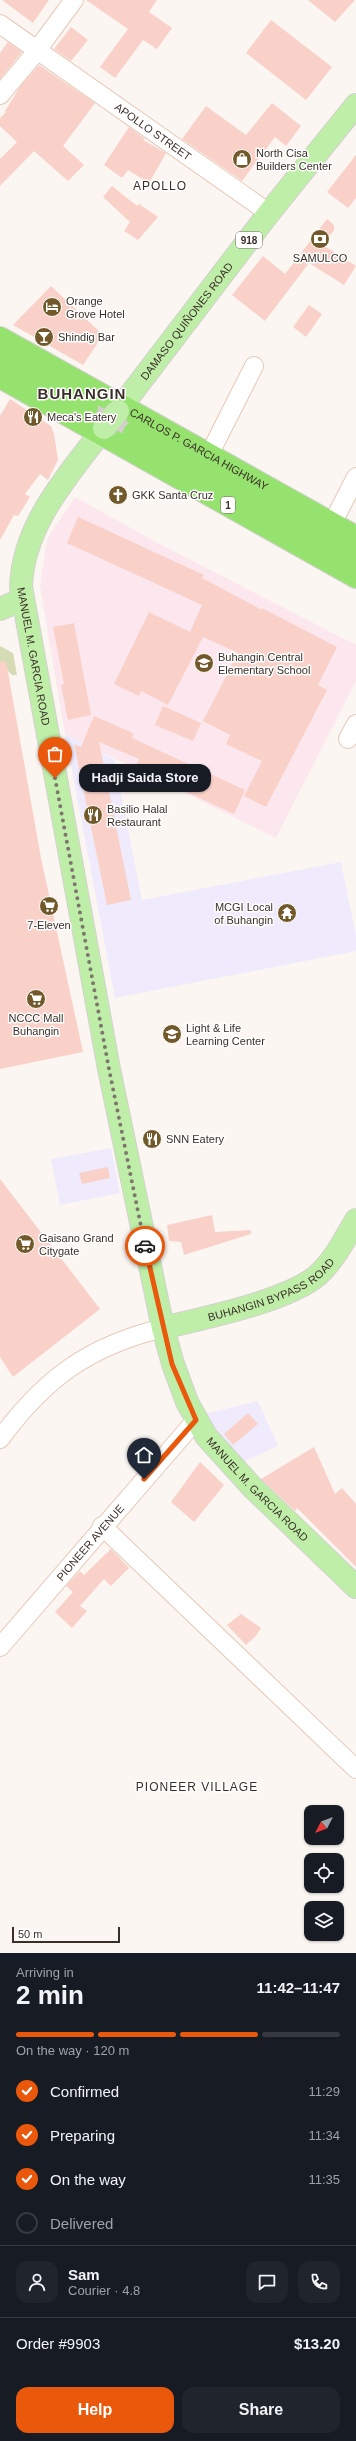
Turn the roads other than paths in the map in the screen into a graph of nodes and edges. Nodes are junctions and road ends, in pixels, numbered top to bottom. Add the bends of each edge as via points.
1 (74, 0) edge
2 (0, 24) edge
3 (37, 50) junction
4 (0, 96) edge
5 (356, 105) edge
6 (269, 213) junction
7 (0, 338) edge
8 (0, 358) edge
9 (254, 366) dead end
10 (0, 377) edge
11 (87, 407) tunnel mouth
12 (120, 409) junction
13 (103, 431) junction
14 (134, 433) tunnel mouth
15 (208, 455) junction
16 (356, 477) edge
17 (332, 524) junction
18 (356, 537) edge
19 (356, 558) edge
20 (356, 577) edge
21 (23, 599) junction
22 (0, 609) edge
23 (356, 1220) edge
24 (163, 1328) junction
25 (196, 1420) junction
26 (0, 1439) edge
27 (102, 1526) junction
28 (356, 1587) edge
29 (0, 1647) edge
30 (356, 1769) edge

1 - 3 street
2 - 3 street, APOLLO STREET
3 - 4 street
3 - 6 street, APOLLO STREET
5 - 6 main road, DAMASO QUIÑONES ROAD / 918
6 - 12 main road, DAMASO QUIÑONES ROAD / 918
7 - 12 highway, CARLOS P. GARCIA HIGHWAY
8 - 11 highway
9 - 15 street
10 - 13 highway, 1
12 - 13 main road, 918, bridge
12 - 15 highway, CARLOS P. GARCIA HIGHWAY
13 - 20 highway, 1
13 - 21 main road, MANUEL M. GARCIA ROAD via 58,489 36,528 23,560
14 - 19 highway, CARLOS P. GARCIA HIGHWAY / 1
15 - 17 highway, CARLOS P. GARCIA HIGHWAY
16 - 17 street
17 - 18 highway, CARLOS P. GARCIA HIGHWAY
21 - 22 main road
21 - 24 main road, MANUEL M. GARCIA ROAD via 109,1069
23 - 24 main road, BUHANGIN BYPASS ROAD via 329,1263 304,1285 266,1300
24 - 25 main road, MANUEL M. GARCIA ROAD via 178,1380
24 - 26 street via 134,1335 103,1347 74,1364 48,1384
25 - 27 street, PIONEER AVENUE
25 - 28 main road, MANUEL M. GARCIA ROAD via 218,1450 252,1487
27 - 29 street, PIONEER AVENUE
27 - 30 street

